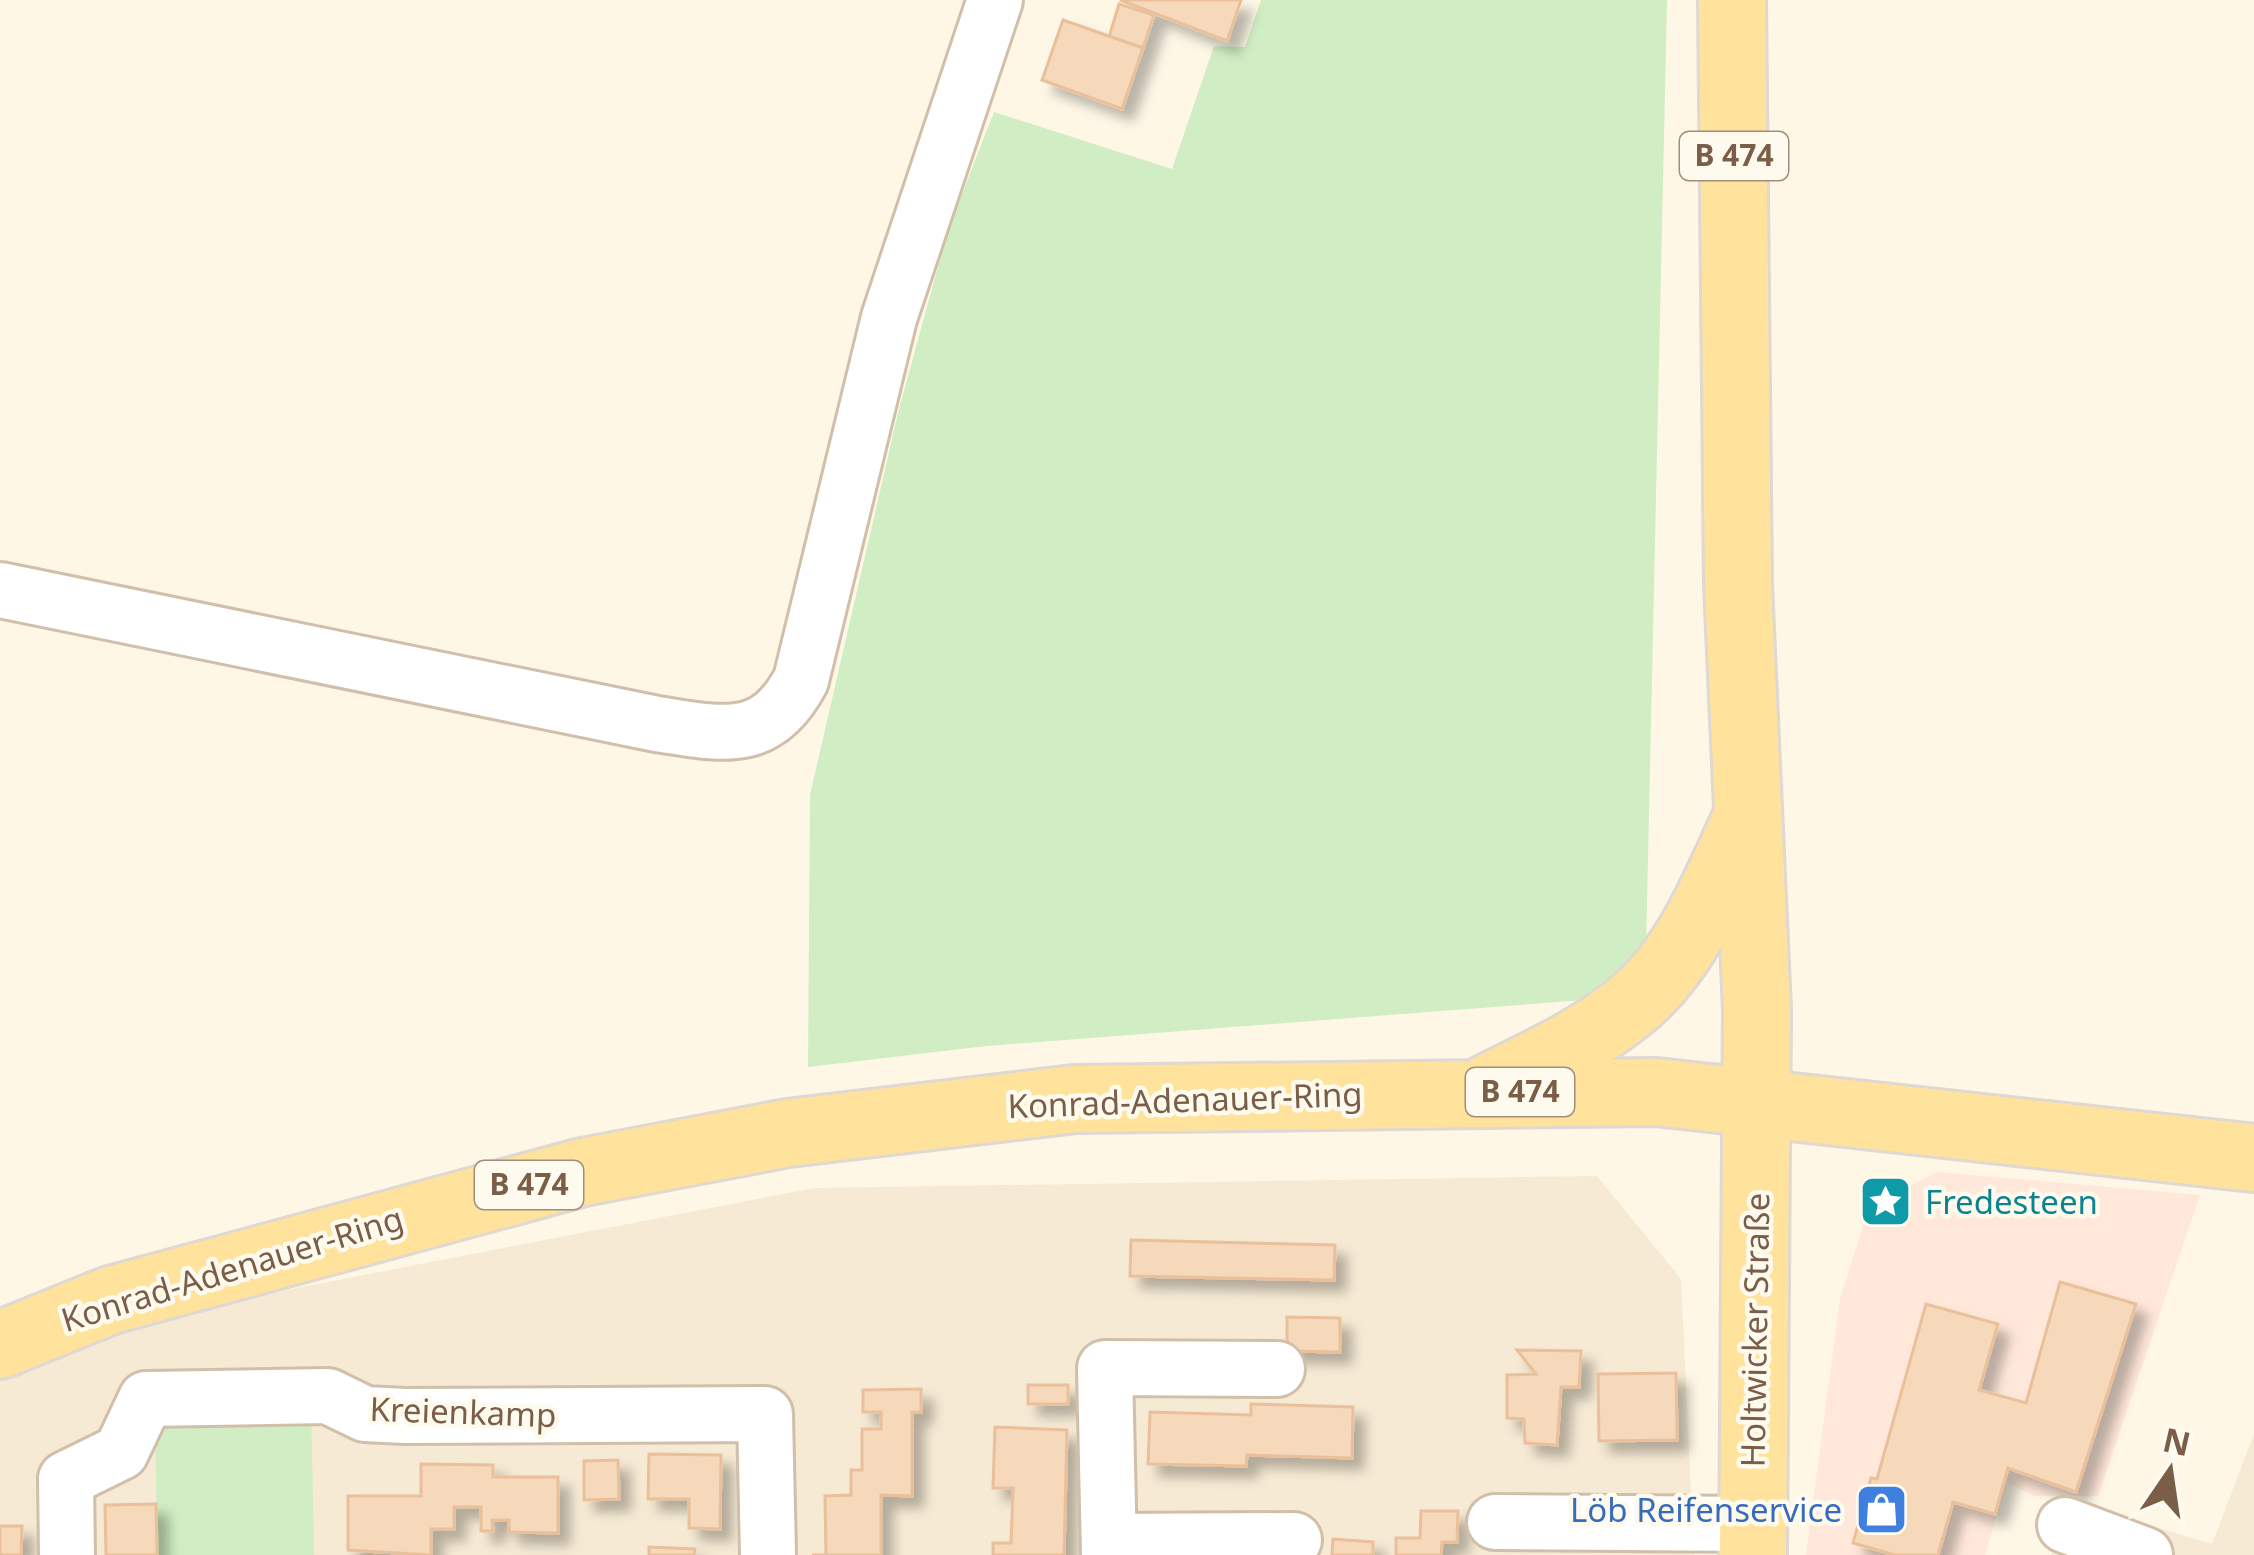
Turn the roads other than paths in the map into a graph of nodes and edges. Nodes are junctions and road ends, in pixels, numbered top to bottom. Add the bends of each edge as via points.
1 (995, 0) edge
2 (1732, 0) edge
3 (0, 590) edge
4 (1747, 817) junction
5 (1479, 1092) junction
6 (1758, 1104) junction
7 (2254, 1158) edge
8 (0, 1345) edge
9 (1277, 1369) dead end
10 (1496, 1522) dead end
11 (2065, 1526) dead end
12 (1294, 1540) dead end
13 (1753, 1540) edge
14 (1109, 1548) edge
15 (67, 1555) edge
16 (768, 1555) edge
17 (2145, 1555) edge

1 - 3 street via 889,318 801,680 785,710 754,730 657,724
2 - 4 main road, B 474
4 - 5 main road via 1691,931 1631,1006
4 - 6 main road, B 474
5 - 6 main road, Konrad-Adenauer-Ring / B 474 via 1657,1092
5 - 8 main road, Konrad-Adenauer-Ring / B 474 via 1075,1099 788,1132 444,1205 111,1300
6 - 7 main road, Konrad-Adenauer-Ring
6 - 13 main road, Holtwicker Straße
9 - 14 street via 1105,1368
10 - 13 street
11 - 17 street
12 - 14 street
15 - 16 street, Kreienkamp via 66,1479 121,1452 146,1399 328,1396 365,1414 405,1416 765,1414

